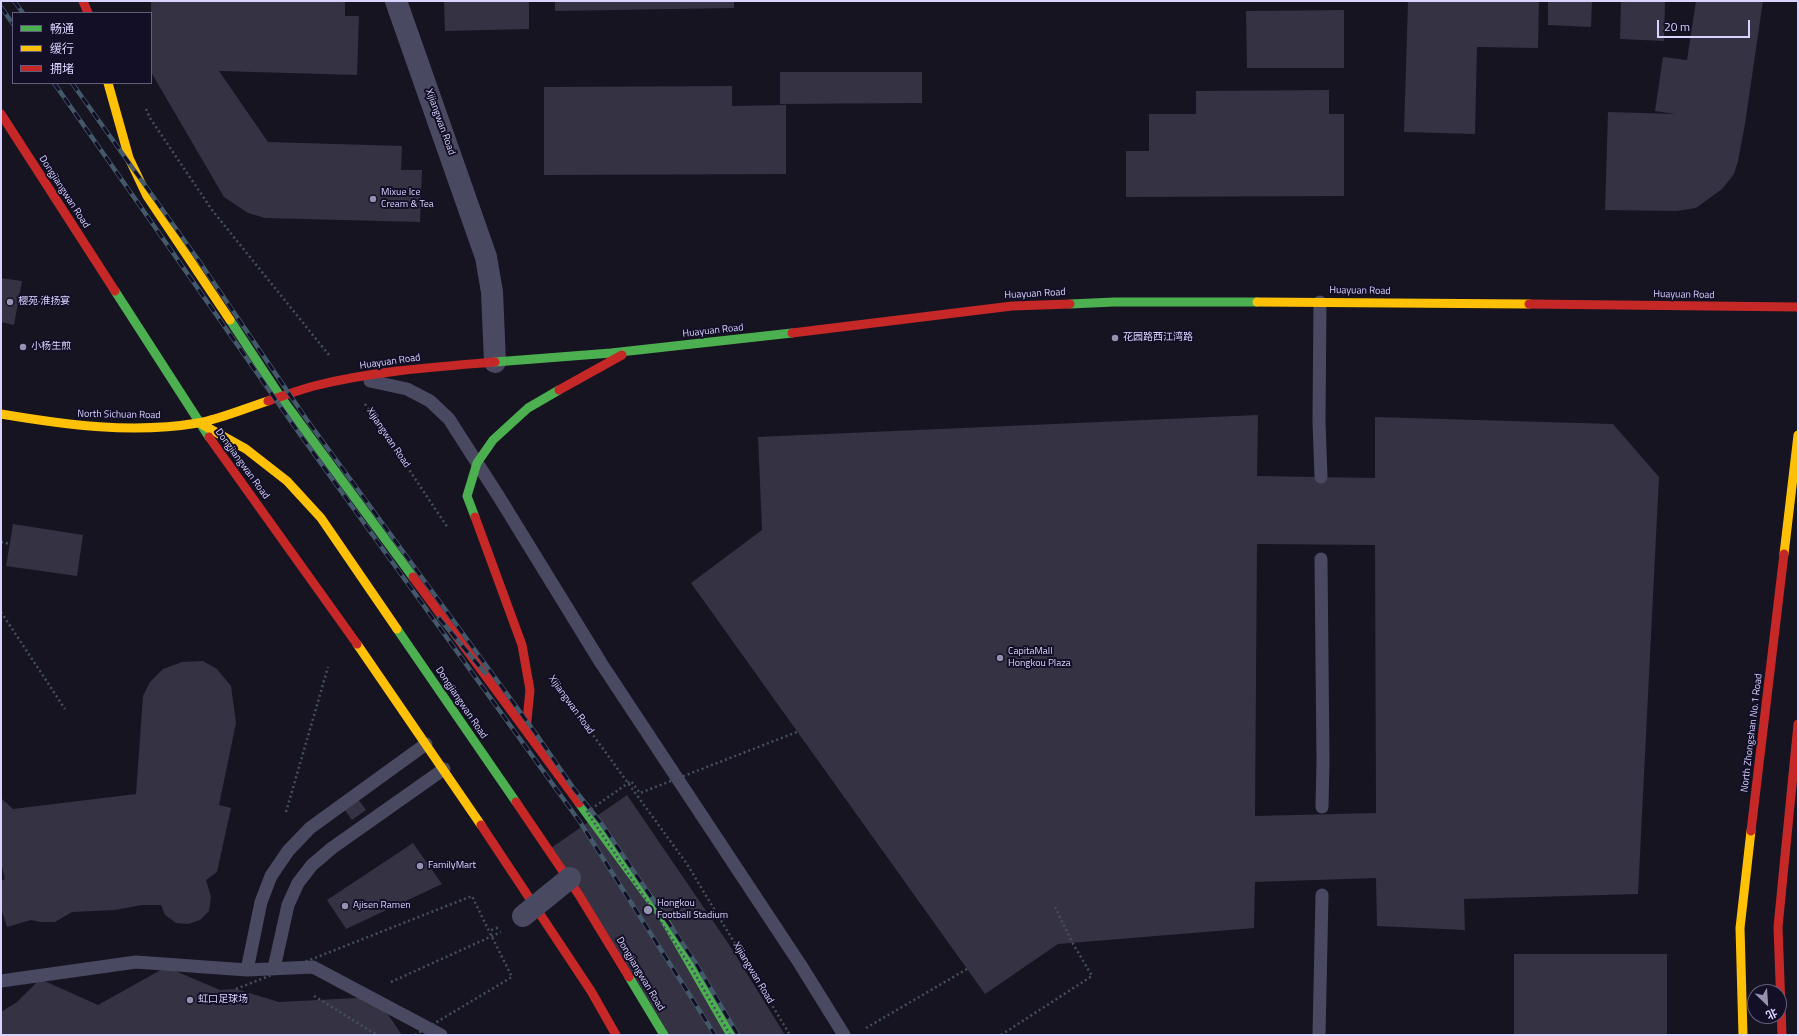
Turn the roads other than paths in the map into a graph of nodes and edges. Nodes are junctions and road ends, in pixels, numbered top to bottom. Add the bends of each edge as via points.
1 (83, 1) edge
2 (396, 1) edge
3 (88, 12) edge
4 (108, 84) edge
5 (1, 114) edge
6 (1320, 302) junction
7 (1798, 307) edge
8 (628, 351) junction
9 (495, 362) junction
10 (348, 379) junction
11 (280, 396) junction
12 (1, 414) edge
13 (199, 423) junction
14 (1798, 435) edge
15 (476, 463) junction
16 (1321, 477) dead end
17 (1321, 559) dead end
18 (1798, 724) edge
19 (526, 730) junction
20 (426, 744) junction
21 (444, 769) junction
22 (1322, 807) dead end
23 (570, 878) dead end
24 (1322, 895) dead end
25 (523, 916) road end
26 (274, 968) junction
27 (247, 970) junction
28 (1, 981) edge
29 (441, 1035) edge
30 (616, 1035) edge
31 (664, 1035) edge
32 (731, 1035) edge
33 (844, 1035) edge
34 (1320, 1035) edge
35 (1743, 1035) edge
36 (1782, 1035) edge

1 - 3 main road
2 - 9 street, Xijiangwan Road via 486,257 492,292
4 - 11 main road via 129,158 147,196
5 - 13 main road, Dongjiangwan Road
6 - 7 main road, Huayuan Road
6 - 8 main road, Huayuan Road via 1114,302 1012,306
6 - 16 lane
8 - 9 main road, Huayuan Road
8 - 15 main road via 528,408 493,440
9 - 10 main road, Huayuan Road via 419,368
10 - 11 main road, Huayuan Road
10 - 15 lane via 380,382 407,389 430,401 449,419
11 - 13 main road, North Sichuan Road
11 - 19 main road
12 - 13 main road, North Sichuan Road via 82,426 147,428
13 - 20 main road, Dongjiangwan Road
13 - 31 main road, Dongjiangwan Road via 246,448 287,481 321,518 579,895
14 - 35 main road, North Zhongshan No.1 Road via 1740,928
15 - 19 main road via 467,496 522,645 530,690
15 - 33 lane via 601,663
17 - 22 lane via 1324,761
18 - 36 main road via 1778,927
19 - 32 main road via 663,917
20 - 21 main road, Dongjiangwan Road
20 - 27 lane via 310,828 288,851 271,876 261,902
21 - 26 lane via 312,865 298,883 288,905
21 - 30 main road, Dongjiangwan Road via 591,991
23 - 25 street, bridge
24 - 34 lane
26 - 27 lane
26 - 29 lane via 313,967
27 - 28 lane via 136,962

